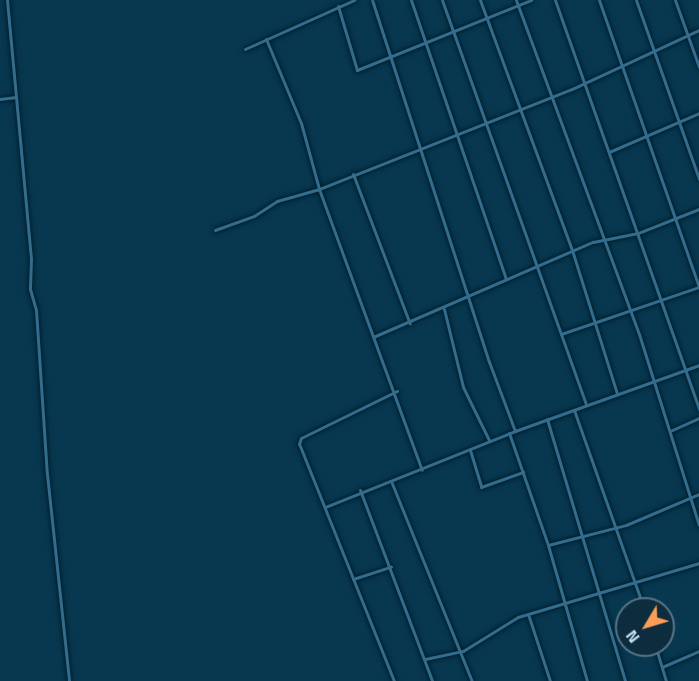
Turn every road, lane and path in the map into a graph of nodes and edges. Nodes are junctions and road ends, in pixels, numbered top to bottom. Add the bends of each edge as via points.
1 (7, 0) edge
2 (354, 0) edge
3 (372, 0) edge
4 (411, 0) edge
5 (442, 0) edge
6 (480, 0) edge
7 (516, 0) edge
8 (531, 0) edge
9 (555, 0) edge
10 (599, 0) edge
11 (636, 0) edge
12 (675, 0) edge
13 (518, 5) junction
14 (338, 6) junction
15 (487, 17) junction
16 (699, 30) edge
17 (453, 32) junction
18 (687, 35) junction
19 (267, 39) junction
20 (426, 44) junction
21 (245, 49) dead end
22 (656, 50) junction
23 (391, 57) junction
24 (623, 65) junction
25 (699, 67) edge
26 (585, 84) junction
27 (16, 97) junction
28 (554, 97) junction
29 (0, 99) edge
30 (522, 110) junction
31 (699, 112) edge
32 (486, 123) junction
33 (680, 123) junction
34 (454, 135) junction
35 (648, 136) junction
36 (420, 147) junction
37 (609, 152) junction
38 (353, 174) junction
39 (699, 179) edge
40 (319, 189) junction
41 (699, 208) edge
42 (675, 218) junction
43 (214, 230) dead end
44 (638, 233) junction
45 (604, 240) junction
46 (572, 250) junction
47 (536, 265) junction
48 (506, 279) junction
49 (699, 287) edge
50 (661, 298) junction
51 (470, 299) junction
52 (444, 309) junction
53 (629, 311) junction
54 (595, 322) junction
55 (410, 324) junction
56 (561, 334) junction
57 (373, 337) junction
58 (699, 365) edge
59 (686, 370) junction
60 (655, 381) junction
61 (397, 391) junction
62 (617, 394) junction
63 (586, 405) junction
64 (699, 409) edge
65 (574, 410) junction
66 (699, 418) edge
67 (547, 419) junction
68 (515, 431) junction
69 (670, 431) junction
70 (509, 434) junction
71 (490, 441) junction
72 (470, 450) junction
73 (422, 470) junction
74 (523, 472) junction
75 (391, 481) junction
76 (360, 490) junction
77 (699, 494) edge
78 (690, 497) junction
79 (325, 507) junction
80 (699, 525) edge
81 (617, 527) junction
82 (581, 533) junction
83 (548, 545) junction
84 (699, 563) edge
85 (392, 567) junction
86 (353, 579) junction
87 (635, 581) junction
88 (599, 592) junction
89 (640, 597) edge
90 (562, 606) junction
91 (528, 614) junction
92 (463, 651) junction
93 (699, 651) edge
94 (659, 657) edge
95 (425, 659) junction
96 (662, 667) junction
97 (69, 681) edge
98 (394, 681) edge
99 (432, 681) edge
100 (472, 681) edge
101 (550, 681) edge
102 (587, 681) edge
103 (625, 681) edge
104 (666, 681) edge

1 - 27 street
2 - 14 street
3 - 23 street
4 - 20 street
5 - 17 street
6 - 15 street
7 - 13 street
8 - 13 street
9 - 26 street
10 - 24 street
11 - 22 street
12 - 18 street
13 - 15 street
13 - 28 street
14 - 19 street
14 - 23 street via 355,69
15 - 17 street
15 - 30 street
16 - 18 street
17 - 20 street
17 - 32 street
18 - 22 street
18 - 25 street
19 - 21 street
19 - 40 street via 301,123
20 - 23 street
20 - 34 street
22 - 24 street
22 - 33 street
23 - 36 street
24 - 26 street
24 - 35 street
26 - 28 street
26 - 37 street
27 - 29 street
27 - 97 street via 30,289 36,310 47,474
28 - 30 street
28 - 45 street
30 - 32 street
30 - 46 street
31 - 33 street
32 - 34 street
32 - 47 street
33 - 35 street
33 - 39 street
34 - 36 street
34 - 48 street
35 - 37 street
35 - 42 street
36 - 38 street
36 - 51 street
37 - 44 street
38 - 40 street
38 - 55 street
40 - 43 street via 277,201 254,216
40 - 57 street
41 - 42 street
42 - 44 street
42 - 49 street
44 - 45 street
44 - 50 street
45 - 46 street
45 - 53 street
46 - 47 street
46 - 54 street
47 - 48 street
47 - 56 street
48 - 51 street
49 - 50 street
50 - 53 street
50 - 59 street
51 - 52 street
51 - 68 street
52 - 55 street
52 - 71 street via 465,393
53 - 54 street
53 - 60 street
54 - 56 street
54 - 62 street
55 - 57 street
56 - 63 street
57 - 61 street
58 - 59 street
59 - 60 street
59 - 64 street
60 - 62 street
60 - 69 street
61 - 73 street
61 - 79 street via 299,441
62 - 63 street
63 - 65 street
65 - 67 street
65 - 81 street
66 - 69 street
67 - 68 street
67 - 82 street
68 - 70 street
69 - 78 street
70 - 71 street
70 - 74 street
71 - 72 street
72 - 73 street
72 - 74 street via 481,487
73 - 75 street
74 - 83 street
75 - 76 street
75 - 92 street
76 - 79 street
76 - 85 street
77 - 78 street
78 - 80 street
78 - 81 street
79 - 86 street
81 - 82 street
81 - 87 street
82 - 83 street
82 - 88 street
83 - 90 street
84 - 87 street
85 - 86 street
85 - 95 street
86 - 98 street
87 - 88 street
87 - 89 street
88 - 90 street
88 - 103 street
90 - 91 street
90 - 102 street
91 - 92 street via 495,627
91 - 101 street
92 - 95 street
92 - 100 street
93 - 96 street
94 - 96 street
95 - 99 street
96 - 104 street

